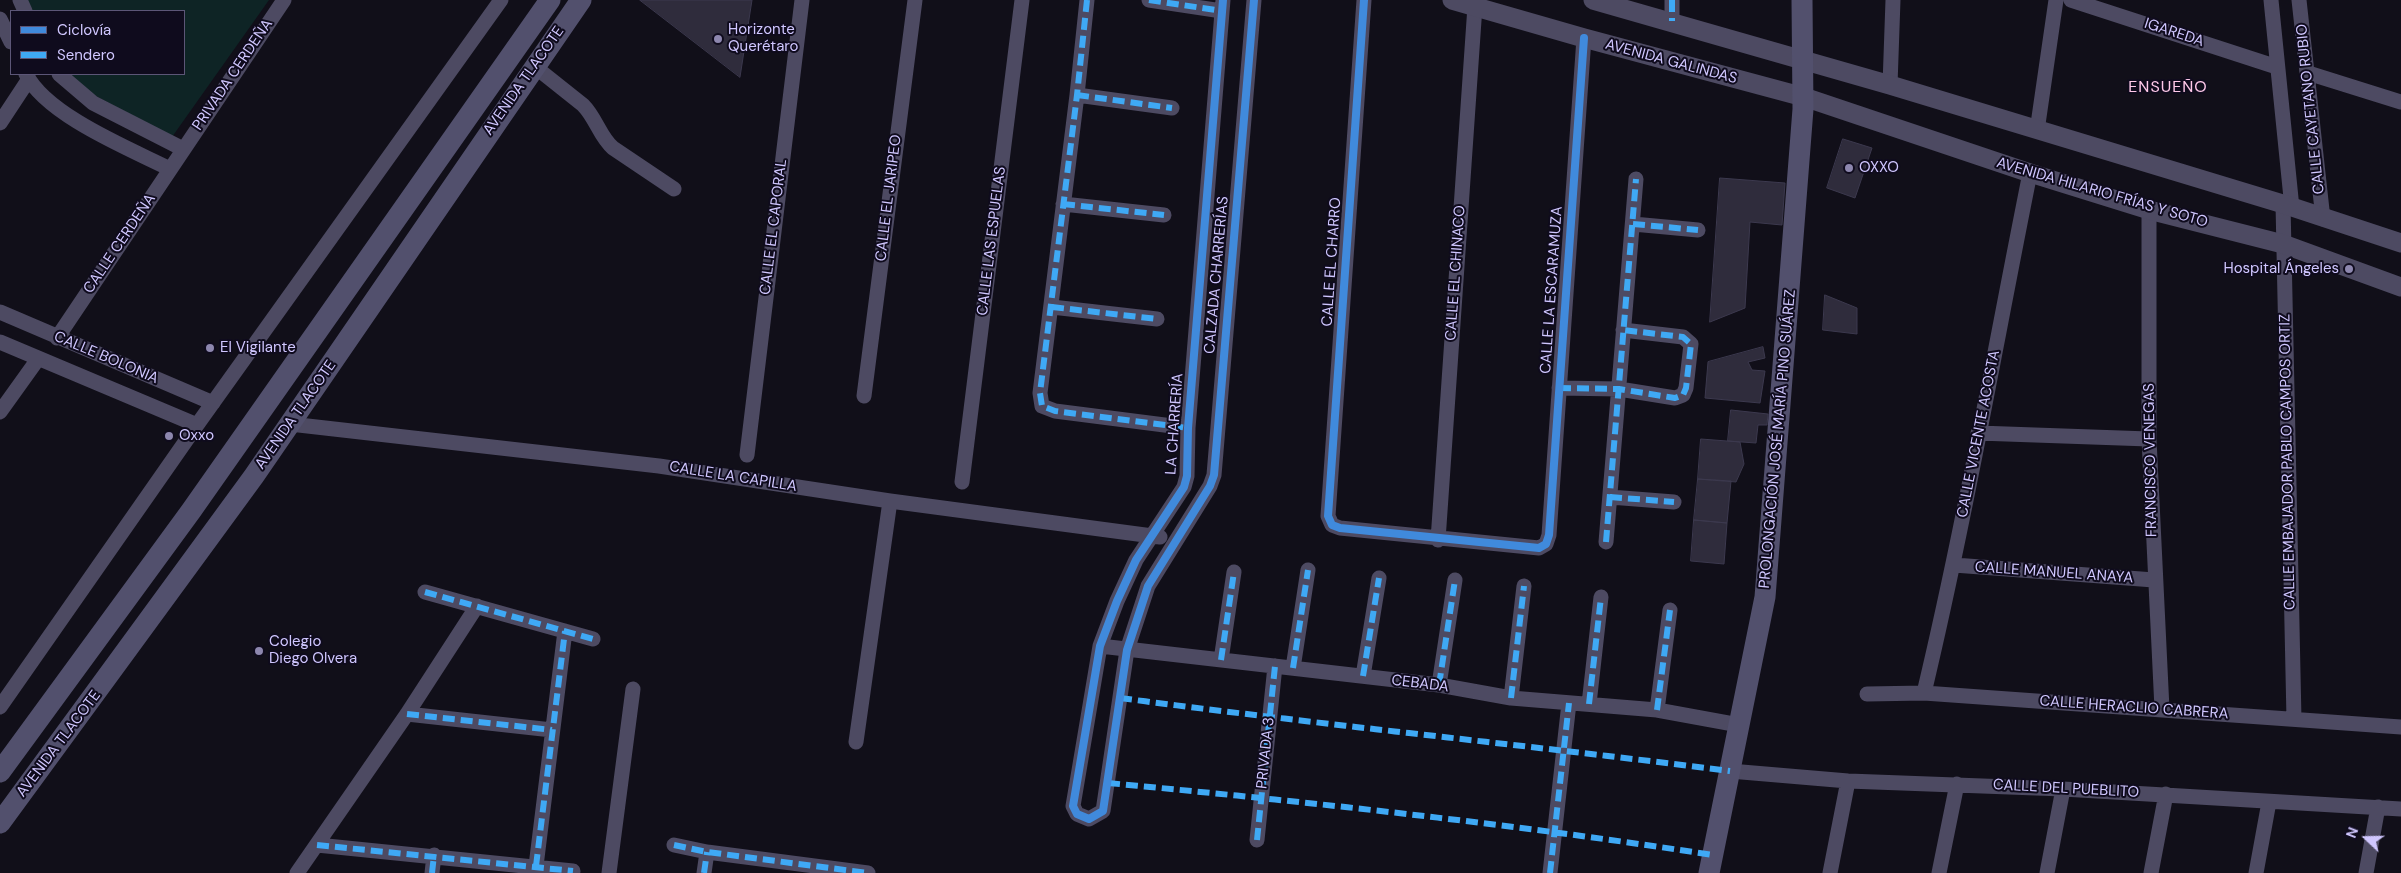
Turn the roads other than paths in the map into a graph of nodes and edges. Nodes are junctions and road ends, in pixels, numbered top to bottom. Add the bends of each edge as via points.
1 (284, 0) edge
2 (500, 0) edge
3 (550, 0) edge
4 (581, 0) edge
5 (802, 0) edge
6 (915, 0) edge
7 (1022, 0) edge
8 (1087, 0) edge
9 (1149, 0) edge
10 (1254, 0) edge
11 (1364, 0) edge
12 (1452, 0) edge
13 (1672, 0) edge
14 (1802, 0) edge
15 (1893, 0) edge
16 (2056, 0) edge
17 (2071, 0) edge
18 (2271, 0) edge
19 (2300, 0) edge
20 (1603, 1) edge
21 (1222, 5) edge
22 (1475, 6) junction
23 (0, 19) edge
24 (1672, 21) junction
25 (1584, 38) junction
26 (10, 40) edge
27 (1804, 62) junction
28 (534, 66) junction
29 (2277, 67) junction
30 (2308, 74) junction
31 (60, 75) edge
32 (28, 77) edge
33 (1890, 85) junction
34 (1077, 96) junction
35 (1804, 97) junction
36 (2401, 102) edge
37 (1172, 108) dead end
38 (0, 122) edge
39 (2037, 131) junction
40 (182, 150) junction
41 (170, 169) junction
42 (2030, 173) junction
43 (1636, 179) dead end
44 (674, 189) dead end
45 (1063, 204) junction
46 (2288, 206) junction
47 (2149, 210) junction
48 (1164, 215) dead end
49 (2323, 219) junction
50 (1633, 224) junction
51 (1698, 230) dead end
52 (2401, 243) edge
53 (2283, 244) junction
54 (2401, 287) edge
55 (1052, 307) junction
56 (0, 312) edge
57 (1157, 319) dead end
58 (1623, 330) junction
59 (57, 338) junction
60 (0, 342) edge
61 (38, 359) junction
62 (1559, 388) junction
63 (1619, 389) junction
64 (864, 396) dead end
65 (213, 403) junction
66 (0, 412) edge
67 (197, 424) junction
68 (290, 424) junction
69 (1188, 428) junction
70 (1978, 432) junction
71 (2149, 439) junction
72 (747, 455) dead end
73 (962, 482) dead end
74 (1610, 497) junction
75 (890, 500) junction
76 (1674, 502) dead end
77 (1151, 534) junction
78 (1438, 540) junction
79 (1173, 542) junction
80 (1606, 542) dead end
81 (1954, 565) junction
82 (1308, 570) dead end
83 (1234, 572) dead end
84 (1379, 578) dead end
85 (1455, 580) dead end
86 (2154, 580) junction
87 (1524, 586) dead end
88 (425, 592) dead end
89 (1601, 597) dead end
90 (477, 606) junction
91 (1670, 610) dead end
92 (565, 631) junction
93 (593, 639) dead end
94 (1100, 646) junction
95 (1127, 650) junction
96 (1222, 660) junction
97 (1275, 666) junction
98 (1293, 668) junction
99 (1364, 676) junction
100 (1439, 685) junction
101 (633, 689) dead end
102 (1924, 693) junction
103 (1867, 694) dead end
104 (1511, 698) junction
105 (1569, 703) junction
106 (1589, 704) junction
107 (0, 707) edge
108 (2162, 709) junction
109 (1657, 710) junction
110 (407, 714) junction
111 (2294, 719) junction
112 (1739, 725) junction
113 (2401, 727) edge
114 (552, 730) junction
115 (856, 742) dead end
116 (1730, 771) junction
117 (0, 772) edge
118 (1848, 781) junction
119 (1956, 784) junction
120 (2063, 789) junction
121 (2166, 794) junction
122 (2269, 802) junction
123 (2378, 807) junction
124 (2401, 809) edge
125 (0, 823) edge
126 (1257, 840) dead end
127 (317, 845) junction
128 (674, 845) dead end
129 (707, 852) junction
130 (434, 855) junction
131 (536, 866) junction
132 (828, 870) edge
133 (573, 871) dead end
134 (297, 873) edge
135 (432, 873) edge
136 (609, 873) edge
137 (704, 873) edge
138 (868, 873) edge
139 (1550, 873) edge
140 (1709, 873) edge
141 (1830, 873) edge
142 (1939, 873) edge
143 (2047, 873) edge
144 (2151, 873) edge
145 (2256, 873) edge
146 (2366, 873) edge

1 - 40 street, PRIVADA CERDEÑA
2 - 65 street
3 - 117 main road, AVENIDA TLACOTE via 197,503
4 - 28 main road, AVENIDA TLACOTE
5 - 72 street, CALLE EL CAPORAL
6 - 64 street, CALLE EL JARIPEO
7 - 73 street, CALLE LAS ESPUELAS
8 - 34 street
9 - 21 street
10 - 79 street, CALZADA CHARRERÍAS via 1214,475
11 - 78 street, CALLE EL CHARRO via 1328,516 1332,525 1340,528
12 - 22 street, AVENIDA GALINDAS
13 - 24 street
14 - 27 main road, PROLONGACIÓN JOSÉ MARÍA PINO SUÁREZ
15 - 33 street
16 - 39 street
17 - 29 street, IGAREDA
18 - 29 street, CALLE CAYETANO RUBIO
19 - 30 street, CALLE CAYETANO RUBIO
20 - 24 street
21 - 69 street, LA CHARRERÍA
22 - 25 street, AVENIDA GALINDAS
22 - 78 street, CALLE EL CHINACO
23 - 26 street
24 - 27 street
25 - 35 street, AVENIDA GALINDAS
25 - 62 street, CALLE LA ESCARAMUZA
27 - 33 street
27 - 35 main road, PROLONGACIÓN JOSÉ MARÍA PINO SUÁREZ
28 - 44 street via 584,105 607,143
28 - 68 main road, AVENIDA TLACOTE
29 - 46 street, CALLE CAYETANO RUBIO
30 - 36 street
30 - 49 street, CALLE CAYETANO RUBIO
31 - 40 street via 93,103
32 - 38 street
32 - 41 street via 40,92 81,125
33 - 39 street
34 - 37 street
34 - 45 street
35 - 42 street, AVENIDA HILARIO FRÍAS Y SOTO
35 - 112 main road, PROLONGACIÓN JOSÉ MARÍA PINO SUÁREZ via 1765,597
39 - 46 street
40 - 41 street, CALLE CERDEÑA
41 - 59 street, CALLE CERDEÑA
42 - 47 street, AVENIDA HILARIO FRÍAS Y SOTO
42 - 70 street, CALLE VICENTE ACOSTA
43 - 50 street
45 - 48 street
45 - 55 street
46 - 49 street
46 - 53 street, CALLE EMBAJADOR PABLO CAMPOS ORTIZ
47 - 53 street, AVENIDA HILARIO FRÍAS Y SOTO
47 - 71 street, FRANCISCO VENEGAS
49 - 52 street
50 - 51 street
50 - 58 street
53 - 54 street, AVENIDA HILARIO FRÍAS Y SOTO
53 - 111 street, CALLE EMBAJADOR PABLO CAMPOS ORTIZ
55 - 57 street
55 - 69 street via 1040,393 1042,406 1055,411
56 - 59 street, CALLE BOLONIA
58 - 63 street
58 - 63 street via 1682,336 1691,344 1683,395 1675,398
59 - 65 street, CALLE BOLONIA
60 - 61 street, CALLE BOLONIA
61 - 66 street
61 - 67 street, CALLE BOLONIA
62 - 63 street
62 - 78 street, CALLE LA ESCARAMUZA via 1546,544 1539,548
63 - 74 street
65 - 67 street
67 - 107 street
68 - 75 street, CALLE LA CAPILLA via 659,466
68 - 125 main road, AVENIDA TLACOTE
69 - 77 street, LA CHARRERÍA via 1184,487
70 - 71 street
70 - 81 street, CALLE VICENTE ACOSTA
71 - 86 street, FRANCISCO VENEGAS
74 - 76 street
74 - 80 street
75 - 77 street, CALLE LA CAPILLA
75 - 115 street
77 - 79 street, CALLE LA CAPILLA
77 - 94 street, LA CHARRERÍA via 1121,593
79 - 95 street, CALZADA CHARRERÍAS via 1148,586
81 - 86 street, CALLE MANUEL ANAYA
81 - 102 street, CALLE VICENTE ACOSTA
82 - 98 street
83 - 96 street
84 - 99 street
85 - 100 street
86 - 108 street, FRANCISCO VENEGAS
87 - 104 street
88 - 90 street
89 - 106 street
90 - 92 street
90 - 110 street
91 - 109 street
92 - 93 street
92 - 114 street
94 - 95 street, CEBADA
94 - 95 street, LA CHARRERÍA via 1073,806 1077,814 1089,819 1103,811
95 - 96 street, CEBADA
96 - 97 street, CEBADA
97 - 98 street, CEBADA
97 - 126 street, PRIVADA 3
98 - 99 street, CEBADA
99 - 100 street, CEBADA
100 - 104 street, CEBADA
101 - 136 street
102 - 103 street, CALLE HERACLIO CABRERA
102 - 108 street, CALLE HERACLIO CABRERA
104 - 105 street, CEBADA
105 - 106 street, CEBADA
105 - 139 street
106 - 109 street, CEBADA
108 - 111 street, CALLE HERACLIO CABRERA
109 - 112 street, CEBADA
110 - 114 street
110 - 127 street
111 - 113 street, CALLE HERACLIO CABRERA
112 - 116 main road, PROLONGACIÓN JOSÉ MARÍA PINO SUÁREZ
114 - 131 street
116 - 118 street, CALLE DEL PUEBLITO
116 - 140 main road, PROLONGACIÓN JOSÉ MARÍA PINO SUÁREZ
118 - 119 street, CALLE DEL PUEBLITO
118 - 141 street
119 - 120 street, CALLE DEL PUEBLITO
119 - 142 street
120 - 121 street, CALLE DEL PUEBLITO
120 - 143 street
121 - 122 street, CALLE DEL PUEBLITO
121 - 144 street
122 - 123 street, CALLE DEL PUEBLITO
122 - 145 street
123 - 124 street, CALLE DEL PUEBLITO
123 - 146 street
127 - 130 street
127 - 134 street
128 - 129 street
129 - 132 street
129 - 137 street
130 - 131 street
130 - 135 street
131 - 133 street
132 - 138 street

